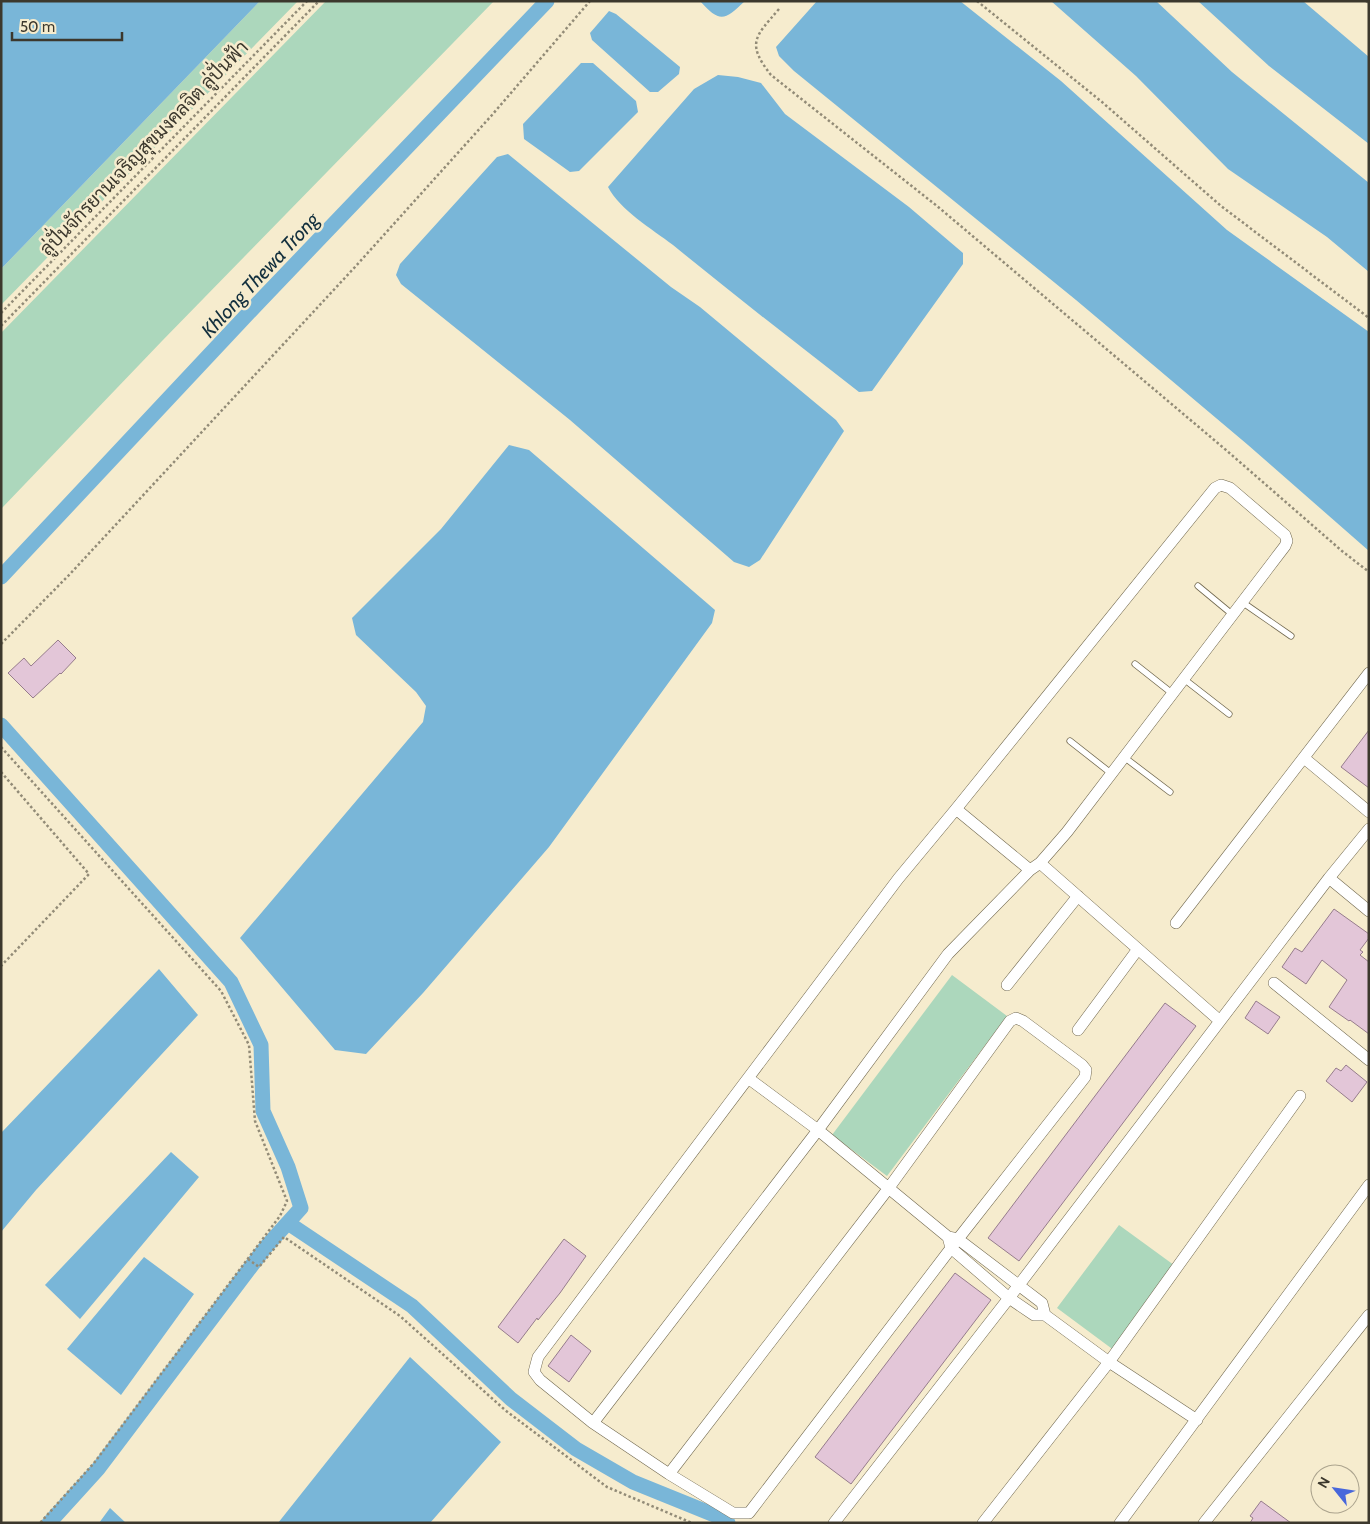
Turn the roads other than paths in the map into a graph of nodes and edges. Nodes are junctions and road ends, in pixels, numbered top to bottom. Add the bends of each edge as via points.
1 (1198, 586) dead end
2 (1242, 602) junction
3 (1233, 614) junction
4 (1291, 636) dead end
5 (1135, 664) dead end
6 (1369, 673) edge
7 (1184, 679) junction
8 (1173, 694) junction
9 (1230, 714) dead end
10 (1070, 741) dead end
11 (1124, 758) junction
12 (1304, 758) junction
13 (1112, 774) junction
14 (1170, 792) dead end
15 (956, 809) junction
16 (1369, 812) edge
17 (1369, 829) edge
18 (1040, 863) junction
19 (1030, 870) junction
20 (1329, 878) junction
21 (1078, 896) junction
22 (1369, 911) edge
23 (1176, 924) dead end
24 (1138, 950) junction
25 (1274, 983) dead end
26 (1007, 985) dead end
27 (1220, 1021) junction
28 (1078, 1030) dead end
29 (1369, 1060) edge
30 (748, 1078) junction
31 (1300, 1096) dead end
32 (818, 1130) junction
33 (1369, 1185) edge
34 (888, 1189) junction
35 (952, 1241) junction
36 (1018, 1284) junction
37 (1009, 1298) junction
38 (1046, 1315) junction
39 (1369, 1315) edge
40 (1109, 1362) junction
41 (1197, 1420) junction
42 (593, 1423) junction
43 (669, 1474) junction
44 (834, 1523) edge
45 (983, 1523) edge
46 (1120, 1523) edge
47 (1204, 1523) edge

1 - 3 lane
2 - 3 street
2 - 4 lane
2 - 15 street via 1287,541 1230,488 1221,485 1209,495
3 - 7 street
5 - 8 lane
6 - 12 street
7 - 8 street
7 - 9 lane
8 - 11 street
10 - 13 lane
11 - 13 street
11 - 14 lane
12 - 16 street
12 - 23 street
13 - 18 street
15 - 19 street
15 - 30 street via 898,879
17 - 20 street
18 - 19 street
18 - 21 street
19 - 32 street via 948,954
20 - 22 street
20 - 27 street
21 - 24 street
21 - 26 street
24 - 27 street
24 - 28 street
25 - 29 street
27 - 36 street
30 - 32 street
30 - 42 street via 538,1357 534,1372 540,1380
31 - 40 street
32 - 34 street
32 - 42 street
33 - 41 street
34 - 35 street
34 - 35 street via 1010,1021 1022,1020 1082,1065 1086,1070 1085,1077
34 - 43 street
35 - 36 street
35 - 37 street
35 - 43 street via 749,1513 733,1513
36 - 37 street
36 - 38 street via 1042,1303
37 - 38 street via 1034,1315
37 - 44 street
38 - 40 street
39 - 47 street
40 - 41 street
40 - 45 street
41 - 46 street
42 - 43 street

